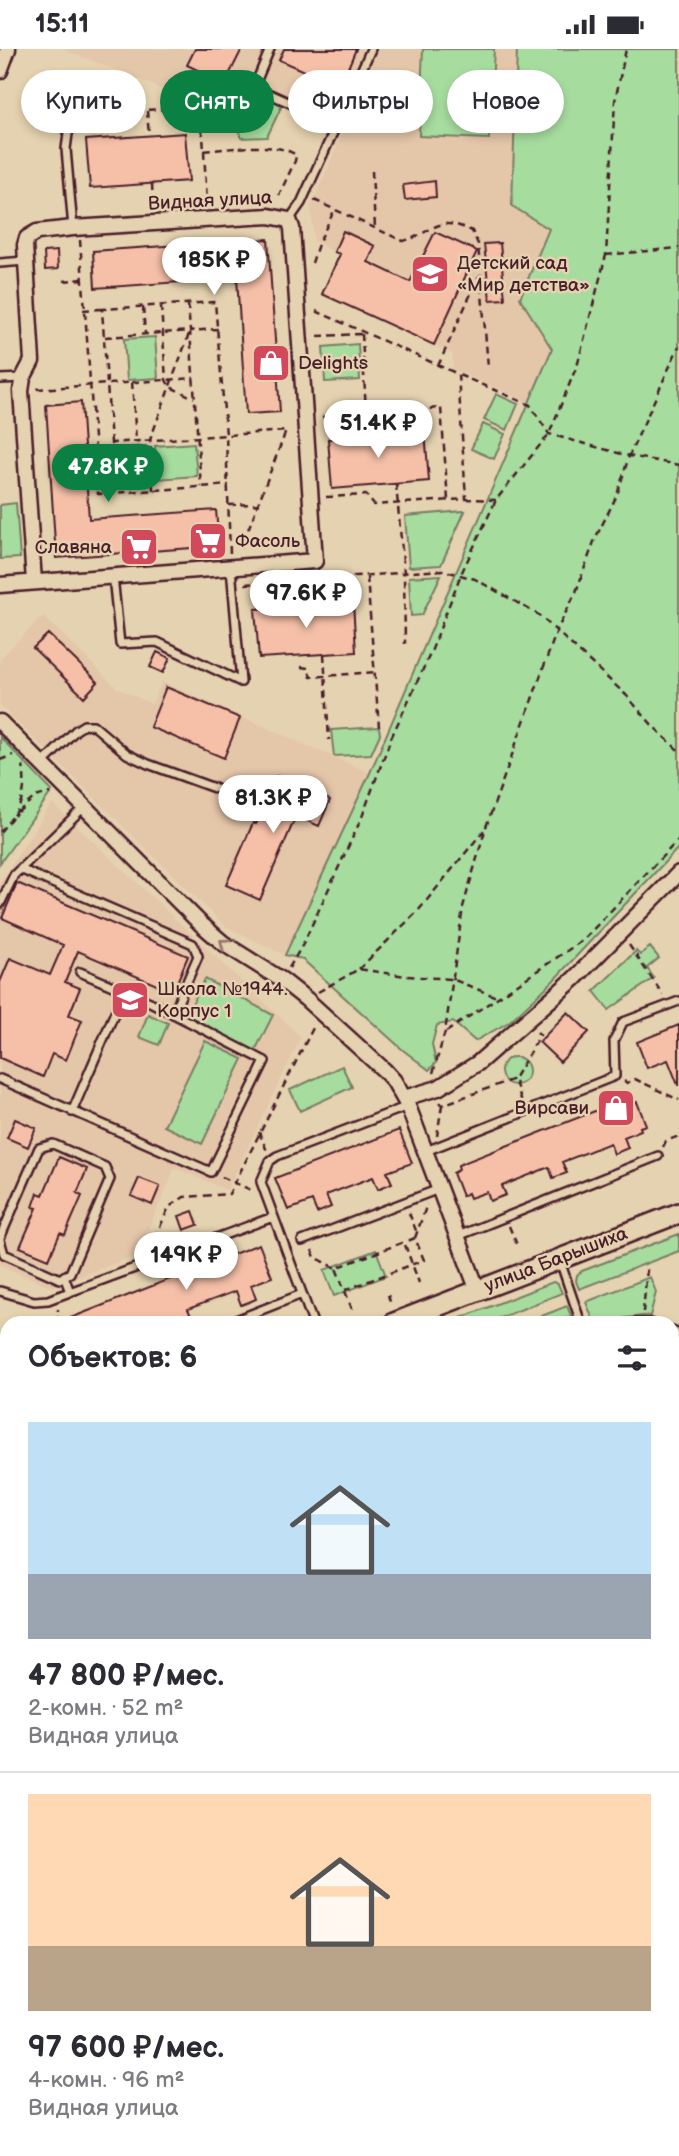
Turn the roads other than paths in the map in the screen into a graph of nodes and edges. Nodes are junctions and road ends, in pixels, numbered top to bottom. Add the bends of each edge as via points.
1 (8, 49) edge
2 (270, 49) edge
3 (371, 49) edge
4 (361, 70) edge
5 (0, 71) edge
6 (288, 102) edge
7 (68, 133) edge
8 (333, 133) edge
9 (289, 220) junction
10 (76, 228) junction
11 (26, 261) junction
12 (0, 263) edge
13 (0, 379) edge
14 (22, 384) junction
15 (231, 568) junction
16 (113, 576) junction
17 (34, 582) junction
18 (0, 585) edge
19 (0, 722) edge
20 (42, 764) junction
21 (250, 801) dead end
22 (85, 807) junction
23 (20, 869) junction
24 (679, 873) edge
25 (0, 904) edge
26 (80, 972) dead end
27 (124, 991) junction
28 (679, 1001) edge
29 (173, 1014) junction
30 (0, 1079) edge
31 (406, 1102) junction
32 (72, 1112) junction
33 (430, 1150) junction
34 (658, 1156) road end
35 (435, 1191) junction
36 (679, 1213) edge
37 (273, 1217) junction
38 (457, 1236) junction
39 (0, 1239) edge
40 (302, 1241) dead end
41 (560, 1259) junction
42 (64, 1276) junction
43 (0, 1291) edge
44 (478, 1291) junction
45 (70, 1292) junction
46 (302, 1294) junction
47 (393, 1315) edge
48 (246, 1316) edge
49 (310, 1316) edge
50 (579, 1316) edge

1 - 5 street
2 - 6 lane via 257,80 261,90
3 - 4 lane
7 - 10 lane via 66,149
8 - 9 lane via 302,203
9 - 10 street, Видная улица via 269,216
9 - 15 street, Видная улица via 314,561
10 - 11 street, Видная улица via 31,233 25,245
11 - 12 lane
11 - 14 street, Видная улица via 32,361
13 - 14 lane
14 - 17 street, Видная улица
15 - 16 street
15 - 16 lane via 241,682 157,642 120,645
16 - 17 street
17 - 18 street
19 - 20 street
20 - 21 lane via 76,730 93,725 137,759
20 - 22 street
22 - 23 lane
31 -> 22 street via 384,1070 306,999 201,924
23 - 25 lane
23 - 29 lane via 193,944 198,956
24 - 31 street via 622,933 478,1063
26 - 27 lane
27 - 29 lane
27 - 32 lane
28 - 33 lane via 624,1023 614,1041 615,1076
29 - 32 lane via 265,1061 211,1172
30 - 32 lane
31 - 33 street
31 - 37 lane via 270,1161 261,1182
33 - 35 street
34 - 38 lane
35 - 38 street
35 - 40 lane
36 - 41 main road, улица Барышиха
37 - 45 lane
37 - 46 lane
38 - 44 street
39 - 42 lane via 4,1254 60,1279
39 - 42 lane via 39,1147 52,1144 104,1167 110,1179 70,1273
41 - 44 main road, улица Барышиха
41 - 50 lane
42 - 45 lane
43 - 45 lane via 34,1301
44 - 47 main road, улица Барышиха
46 - 48 lane
46 - 49 lane

